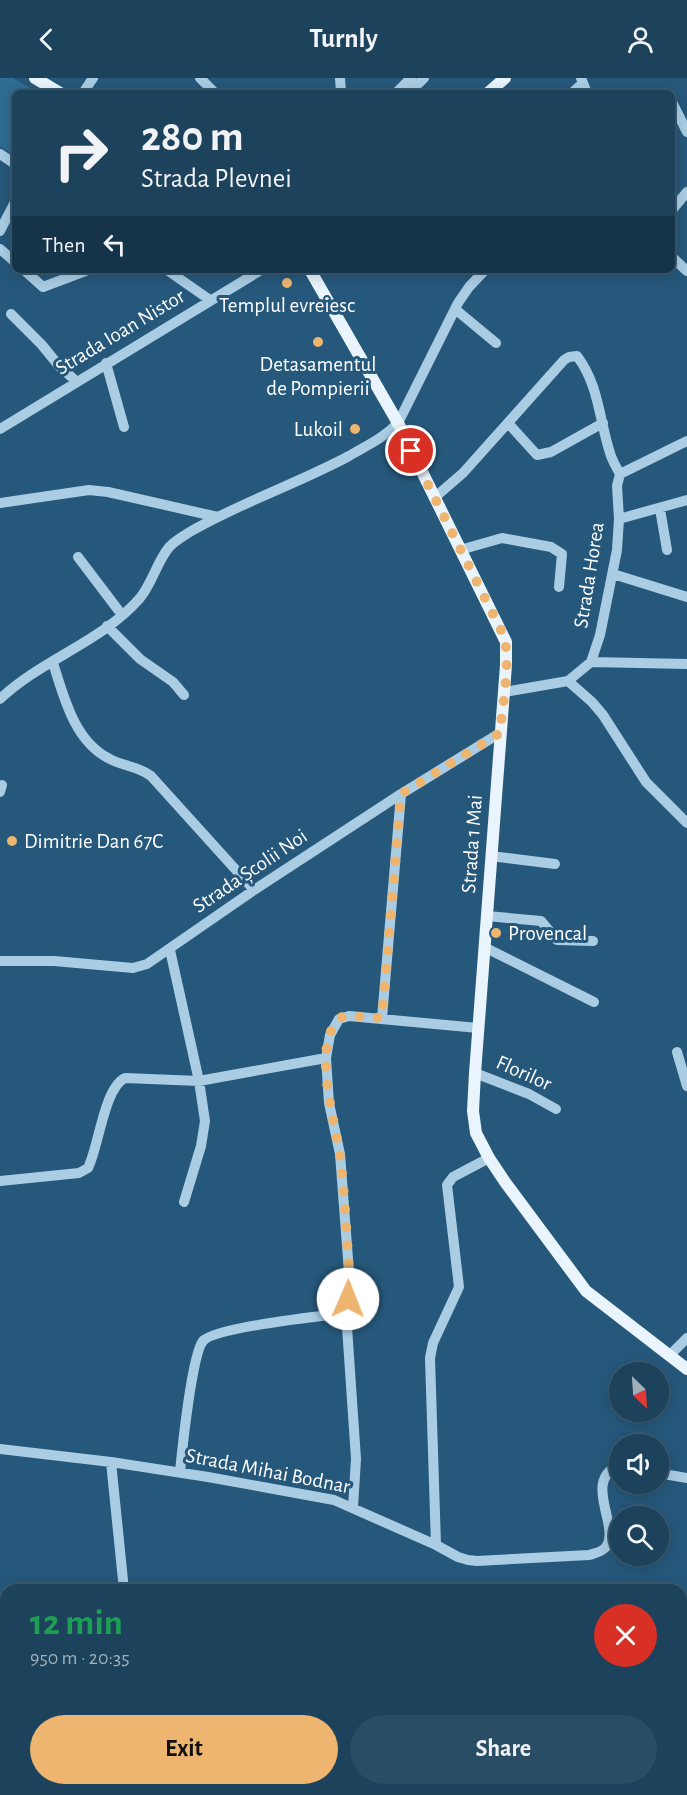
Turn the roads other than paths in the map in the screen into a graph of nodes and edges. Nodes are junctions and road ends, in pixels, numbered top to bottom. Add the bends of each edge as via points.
1 (35, 78) edge
2 (200, 78) edge
3 (411, 78) edge
4 (424, 78) edge
5 (505, 78) edge
6 (55, 90) edge
7 (212, 90) edge
8 (399, 90) edge
9 (412, 90) edge
10 (491, 90) edge
11 (675, 108) edge
12 (687, 132) edge
13 (687, 192) edge
14 (675, 206) edge
15 (12, 208) edge
16 (0, 231) edge
17 (0, 249) edge
18 (12, 259) edge
19 (675, 260) edge
20 (687, 271) edge
21 (27, 273) edge
22 (80, 273) edge
23 (171, 273) edge
24 (256, 273) edge
25 (312, 273) edge
26 (317, 273) edge
27 (482, 273) edge
28 (319, 284) junction
29 (210, 300) junction
30 (455, 309) junction
31 (11, 314) dead end
32 (496, 343) dead end
33 (106, 363) junction
34 (76, 381) junction
35 (398, 423) junction
36 (508, 423) junction
37 (603, 423) junction
38 (124, 427) dead end
39 (0, 429) edge
40 (687, 441) edge
41 (620, 474) junction
42 (434, 498) junction
43 (687, 500) edge
44 (0, 502) edge
45 (660, 509) junction
46 (218, 517) junction
47 (619, 519) junction
48 (667, 549) dead end
49 (460, 550) junction
50 (78, 557) dead end
51 (613, 574) junction
52 (559, 587) dead end
53 (687, 597) edge
54 (122, 615) junction
55 (107, 626) junction
56 (591, 662) junction
57 (53, 663) junction
58 (687, 664) edge
59 (568, 681) junction
60 (504, 692) junction
61 (184, 695) dead end
62 (0, 699) edge
63 (500, 733) junction
64 (401, 794) junction
65 (687, 823) edge
66 (491, 856) junction
67 (555, 864) dead end
68 (254, 890) junction
69 (487, 916) junction
70 (593, 941) dead end
71 (484, 947) junction
72 (170, 950) junction
73 (0, 961) edge
74 (594, 1002) dead end
75 (382, 1018) junction
76 (478, 1028) junction
77 (677, 1052) dead end
78 (326, 1058) junction
79 (476, 1073) junction
80 (199, 1081) junction
81 (687, 1086) edge
82 (556, 1109) dead end
83 (489, 1158) junction
84 (0, 1181) edge
85 (184, 1202) dead end
86 (347, 1313) junction
87 (687, 1338) edge
88 (669, 1356) junction
89 (687, 1369) edge
90 (0, 1449) edge
91 (111, 1462) junction
92 (180, 1472) junction
93 (609, 1472) edge
94 (669, 1475) edge
95 (687, 1478) edge
96 (353, 1507) junction
97 (436, 1545) junction
98 (123, 1584) edge

1 - 6 main road
2 - 7 street
3 - 8 street
4 - 9 street
5 - 10 main road
11 - 12 street
13 - 14 street
15 - 16 street
17 - 18 street
19 - 20 street
21 - 22 street via 43,287
23 - 29 street
24 - 29 street, Strada Ioan Nistor
25 - 28 main road, Strada 1 Mai
26 - 28 main road, Strada 1 Mai
27 - 30 street
28 - 35 main road, Strada 1 Mai
29 - 33 street, Strada Ioan Nistor
30 - 32 street
30 - 35 street
31 - 34 street
33 - 34 street, Strada Ioan Nistor
33 - 38 street
34 - 39 street, Strada Ioan Nistor
35 - 42 main road, Strada 1 Mai
35 - 46 street via 380,439 338,462
36 - 37 street via 537,456
36 - 37 street via 564,360 577,356 597,396
36 - 42 street via 463,473
37 - 41 street via 610,454
40 - 41 street
41 - 47 street, Strada Horea
42 - 49 main road, Strada 1 Mai
43 - 45 street
44 - 46 street via 89,490
45 - 47 street
45 - 48 street
46 - 54 street via 166,550 148,587
47 - 51 street, Strada Horea
49 - 52 street via 502,538 551,547 562,554
49 - 60 main road, Strada 1 Mai via 506,642
50 - 54 street
51 - 53 street
51 - 56 street, Strada Horea
54 - 55 street
55 - 57 street
55 - 61 street
56 - 58 street
56 - 59 street
57 - 62 street
57 - 68 street via 74,719 94,749 151,776
59 - 60 street
59 - 65 street via 603,715 646,782
60 - 63 main road, Strada 1 Mai
63 - 64 street, Strada Școlii Noi
63 - 66 main road, Strada 1 Mai
64 - 68 street, Strada Școlii Noi
64 - 75 street
66 - 67 street
66 - 69 main road, Strada 1 Mai
68 - 72 street, Strada Școlii Noi
69 - 70 street via 541,921 556,940
69 - 71 main road, Strada 1 Mai
71 - 74 street
71 - 76 main road, Strada 1 Mai
72 - 73 street, Strada Școlii Noi via 133,968
72 - 80 street
75 - 76 street
75 - 78 street via 339,1019 330,1035
76 - 79 main road, Strada 1 Mai
77 - 81 street
78 - 80 street
78 - 86 street via 345,1212 350,1285
79 - 82 street, Florilor
79 - 83 main road, Strada 1 Mai via 476,1133
80 - 84 street via 122,1079 111,1093 88,1168 79,1173
80 - 85 street via 205,1121
83 - 88 main road, Strada 1 Mai via 586,1291
83 - 97 street via 453,1177 447,1185 459,1287 432,1343 430,1358
86 - 92 street via 260,1324 204,1340 189,1397
86 - 96 street via 356,1459
87 - 88 street
88 - 89 main road, Strada 1 Mai
90 - 91 street, Strada Mihai Bodnar
91 - 92 street, Strada Mihai Bodnar
91 - 98 street
92 - 96 street, Strada Mihai Bodnar via 318,1496
93 - 97 street, Strada Mihai Bodnar via 604,1479 603,1496 608,1541 601,1551 589,1556 477,1561 458,1557
94 - 95 street
96 - 97 street, Strada Mihai Bodnar

